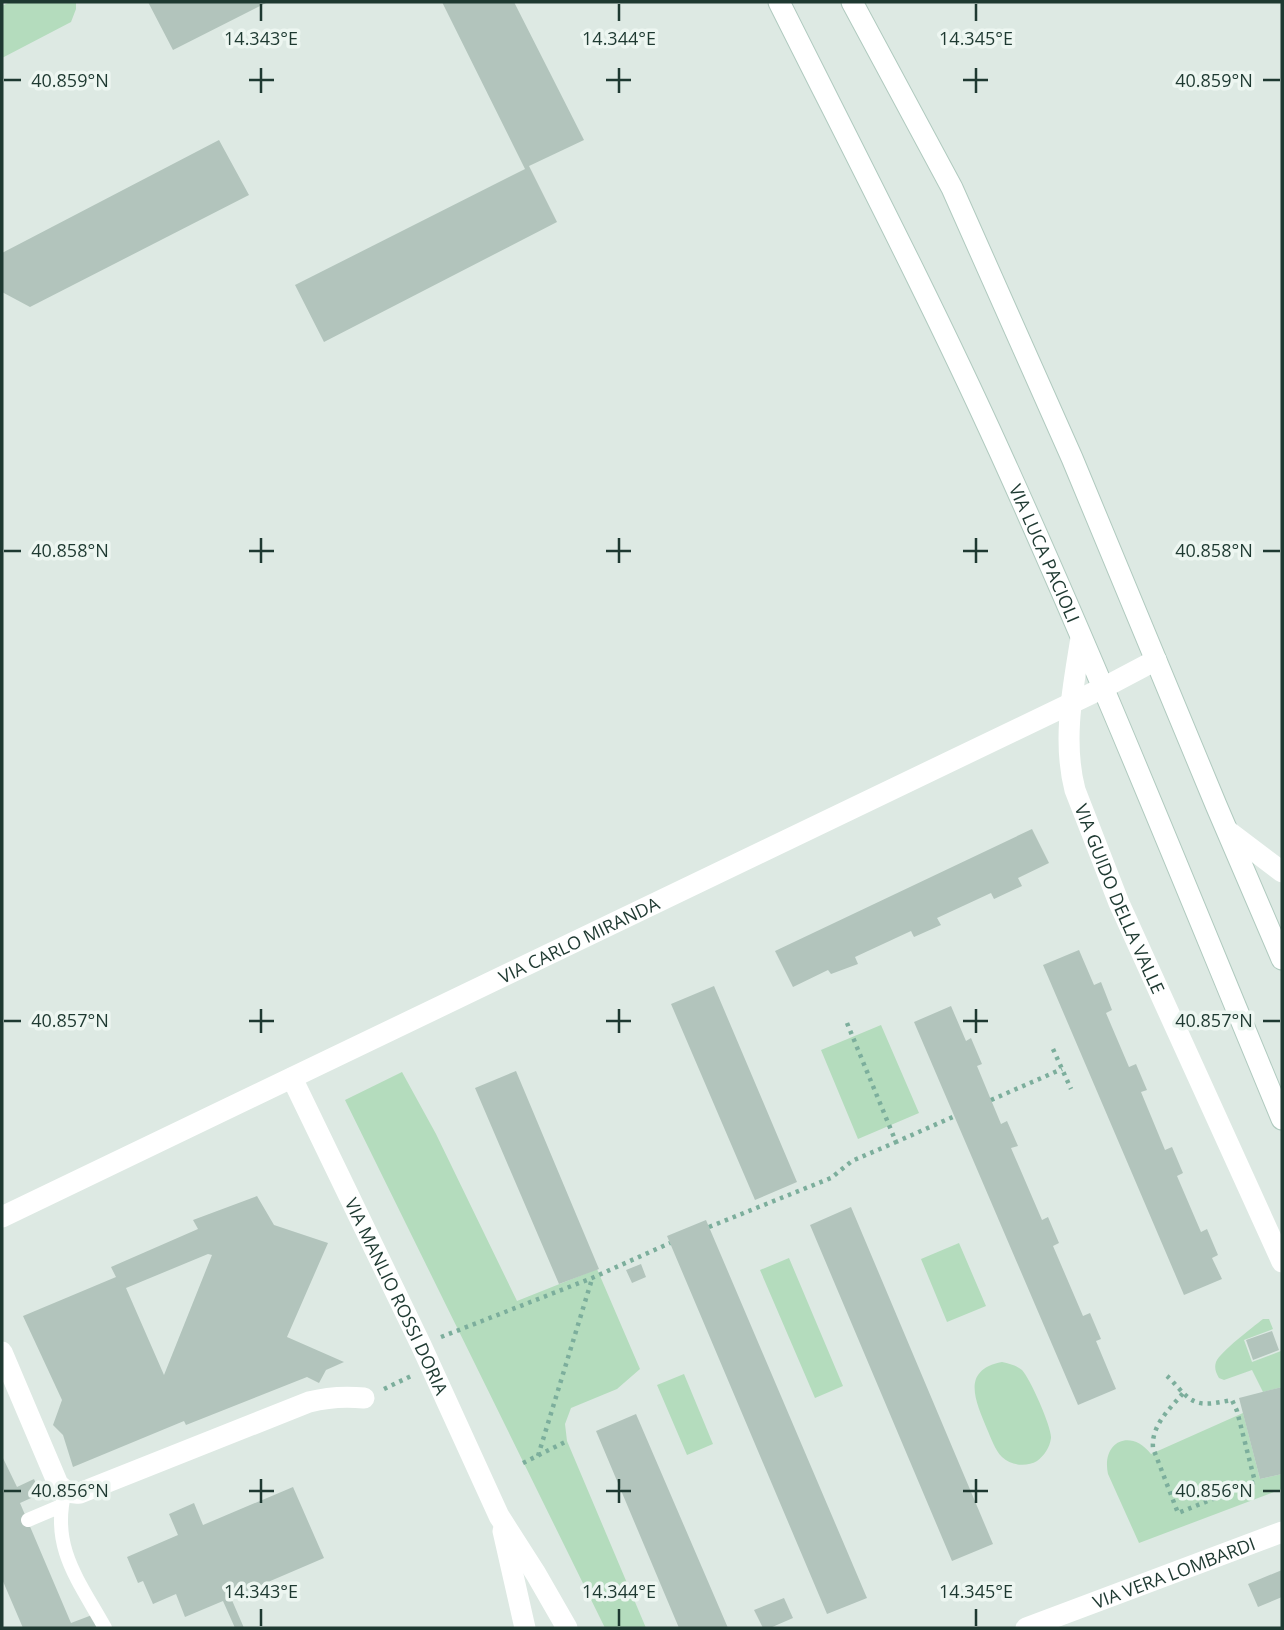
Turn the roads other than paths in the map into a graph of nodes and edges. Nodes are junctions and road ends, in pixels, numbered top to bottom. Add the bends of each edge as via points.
1 (779, 2) edge
2 (852, 2) edge
3 (1081, 638) junction
4 (1156, 660) junction
5 (1103, 688) junction
6 (1071, 703) junction
7 (1228, 831) junction
8 (1282, 872) edge
9 (1282, 959) edge
10 (292, 1078) junction
11 (1282, 1119) edge
12 (2, 1217) edge
13 (1282, 1262) edge
14 (2, 1352) edge
15 (364, 1398) road end
16 (63, 1499) junction
17 (499, 1516) junction
18 (28, 1520) dead end
19 (1282, 1532) edge
20 (105, 1628) edge
21 (525, 1628) edge
22 (567, 1628) edge
23 (1026, 1628) edge

1 - 3 street, VIA LUCA PACIOLI via 936,317
2 - 4 street via 952,188
3 - 5 street, VIA LUCA PACIOLI
3 - 6 street, VIA GUIDO DELLA VALLE
4 - 5 street, VIA CARLO MIRANDA
4 - 7 street
5 - 6 street, VIA CARLO MIRANDA
5 - 11 street, VIA LUCA PACIOLI
6 - 10 street, VIA CARLO MIRANDA
6 - 13 street, VIA GUIDO DELLA VALLE via 1070,773 1075,790 1119,903
7 - 8 street
7 - 9 street
10 - 12 street, VIA CARLO MIRANDA
10 - 17 street, VIA MANLIO ROSSI DORIA
14 - 16 street
15 - 16 street via 309,1402
16 - 18 lane
16 - 20 lane via 60,1522 65,1555
17 - 21 street, VIA MANLIO ROSSI DORIA
17 - 22 street, VIA MANLIO ROSSI DORIA
19 - 23 street, VIA VERA LOMBARDI

